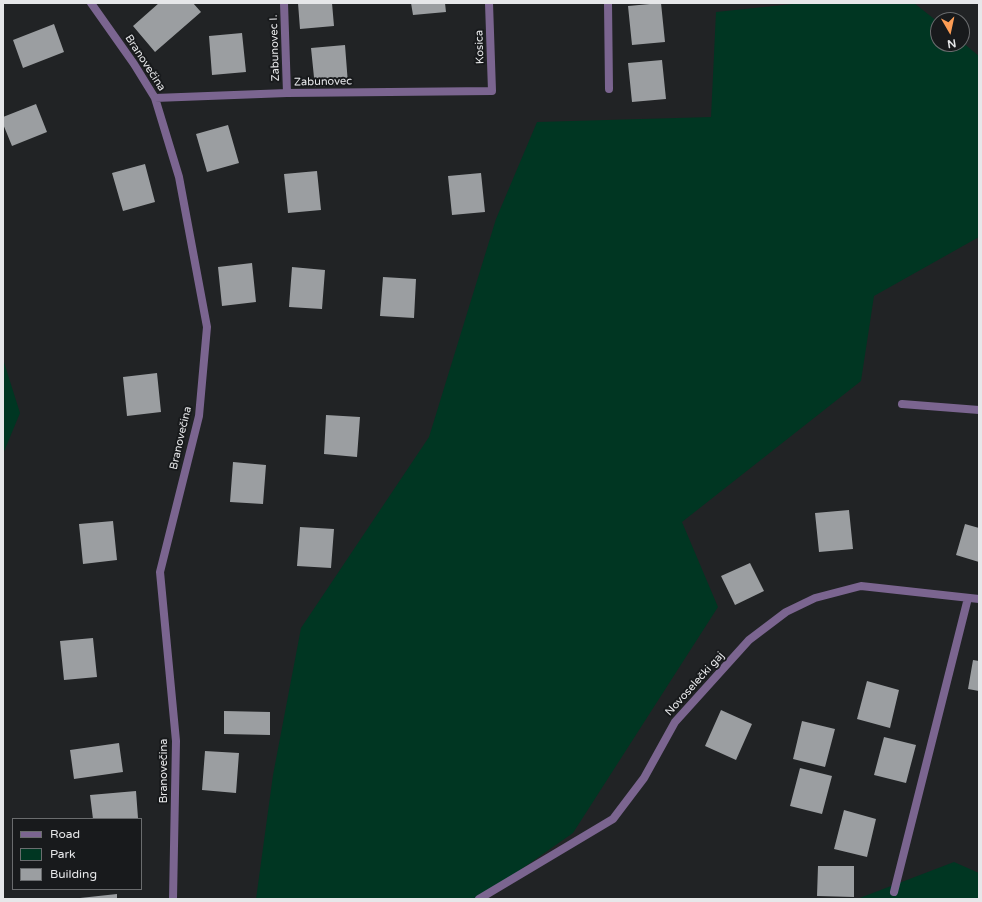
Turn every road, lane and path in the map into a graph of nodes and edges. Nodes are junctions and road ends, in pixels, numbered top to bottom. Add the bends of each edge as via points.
1 (91, 3) edge
2 (284, 3) edge
3 (489, 3) edge
4 (608, 3) edge
5 (610, 89) dead end
6 (492, 91) joint
7 (287, 93) junction
8 (155, 98) junction
9 (902, 404) dead end
10 (979, 410) edge
11 (968, 598) junction
12 (979, 599) edge
13 (894, 892) dead end
14 (174, 899) edge
15 (479, 899) edge

1 - 8 street, Branovečina
2 - 7 street, Zabunovec I.
3 - 6 street, Kosica
4 - 5 street
6 - 7 street, Zabunovec
7 - 8 street, Zabunovec
8 - 14 street, Branovečina via 179,177 207,327 199,416 160,572 176,741
9 - 10 street
11 - 12 street, Novoselečki gaj
11 - 13 street
11 - 15 street, Novoselečki gaj via 861,586 815,598 786,612 749,640 675,722 644,778 613,818

